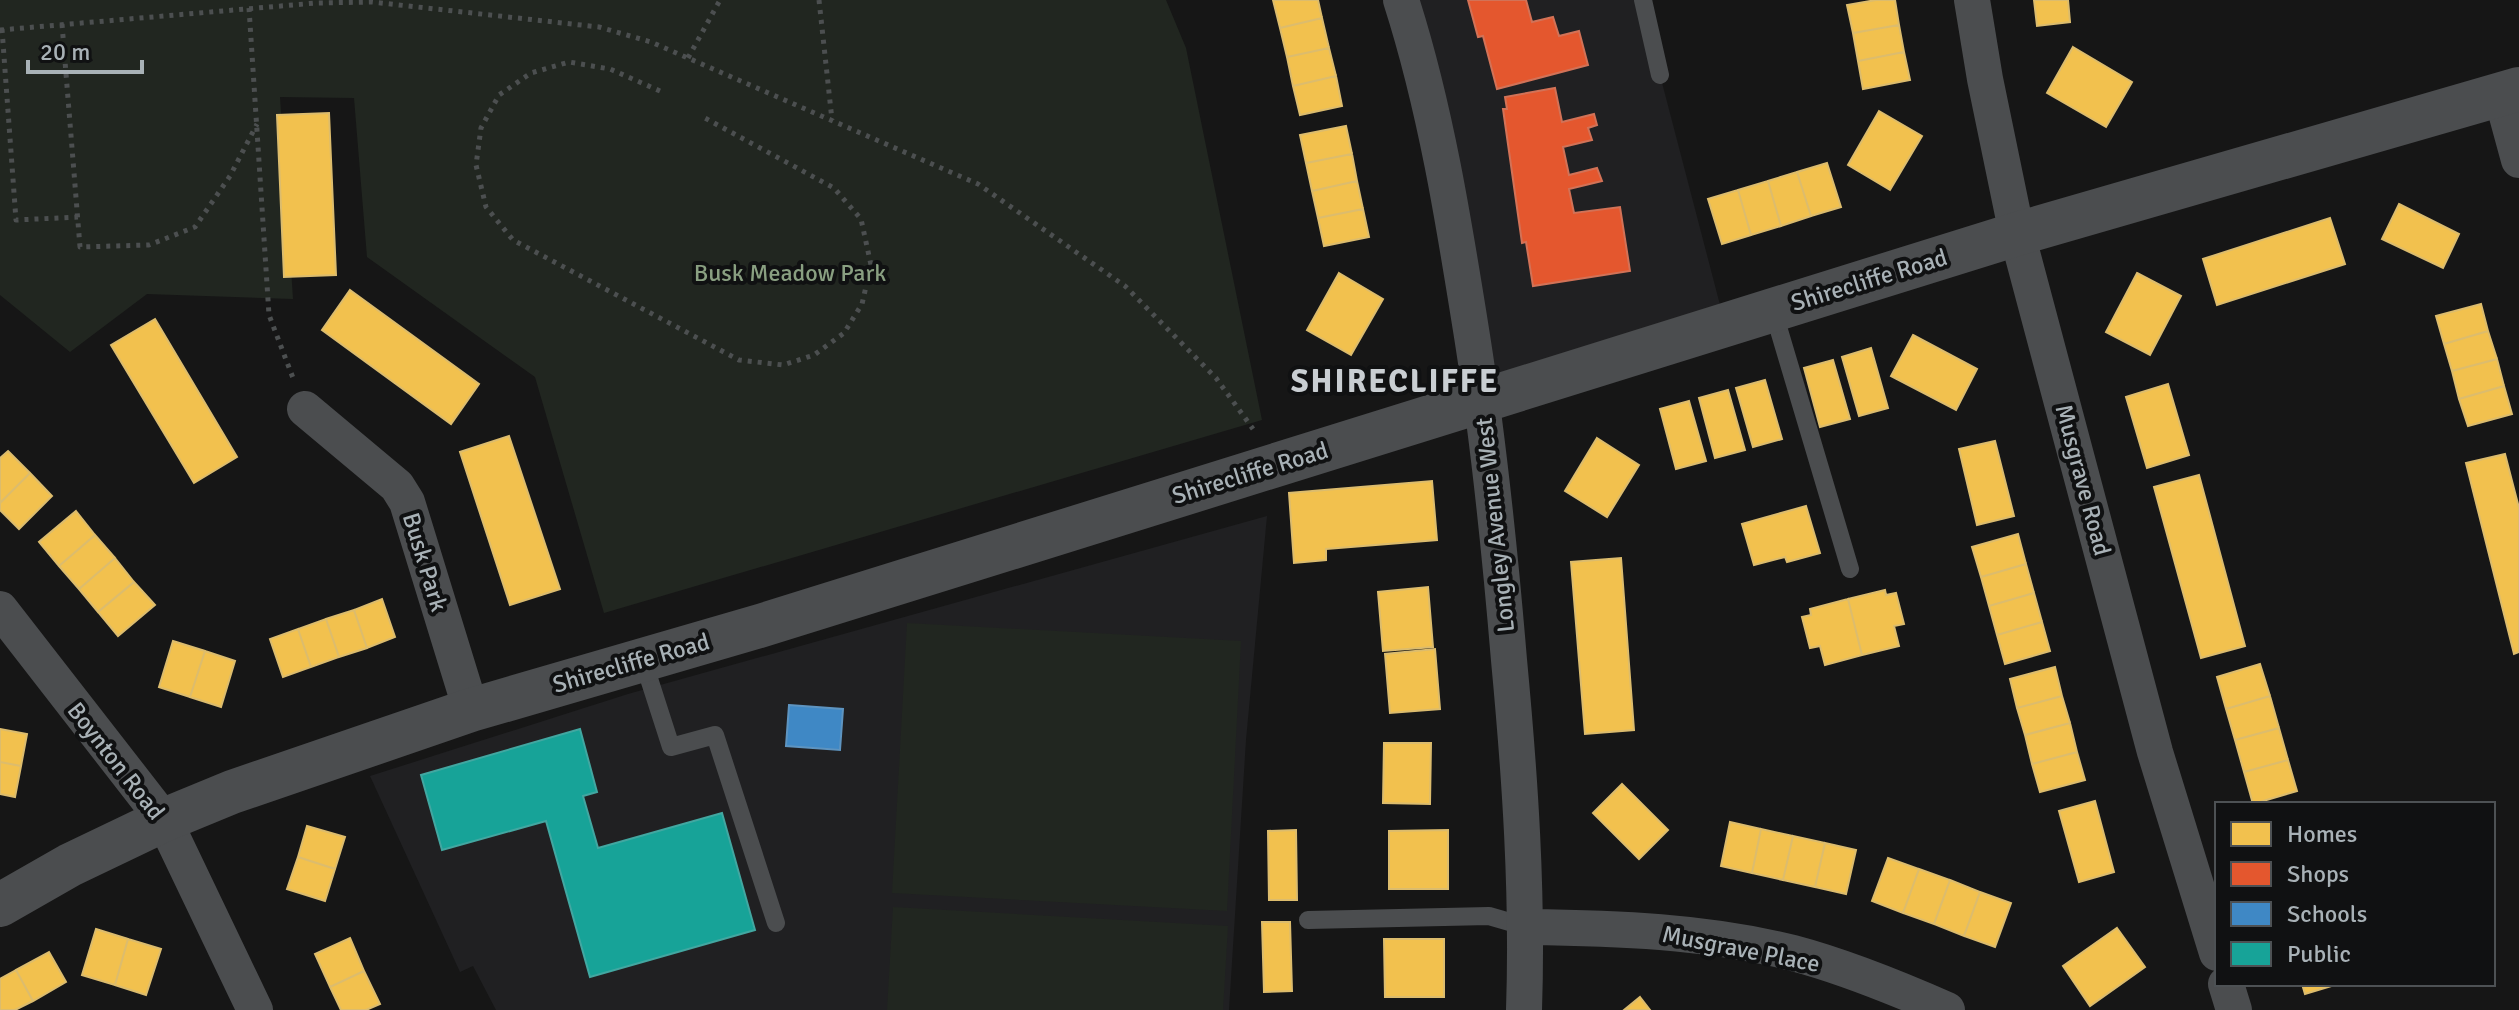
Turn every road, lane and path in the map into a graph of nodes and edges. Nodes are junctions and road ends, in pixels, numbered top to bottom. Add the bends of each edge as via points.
1 (720, 0) edge
2 (819, 0) edge
3 (1401, 0) edge
4 (1643, 0) edge
5 (1972, 0) edge
6 (249, 8) junction
7 (62, 24) junction
8 (1, 30) edge
9 (688, 58) junction
10 (1660, 75) dead end
11 (660, 91) dead end
12 (2510, 92) edge
13 (703, 117) dead end
14 (832, 121) junction
15 (257, 124) junction
16 (2519, 160) edge
17 (78, 217) junction
18 (2017, 234) junction
19 (1773, 310) junction
20 (1482, 401) junction
21 (305, 409) joint
22 (1278, 465) junction
23 (1850, 569) dead end
24 (0, 609) edge
25 (643, 660) junction
26 (471, 710) junction
27 (164, 820) junction
28 (0, 905) edge
29 (1308, 920) dead end
30 (776, 923) dead end
31 (1527, 927) junction
32 (2215, 947) edge
33 (2227, 986) edge
34 (255, 1010) edge
35 (1524, 1010) edge
36 (1947, 1010) edge
37 (2234, 1010) edge

1 - 9 path
2 - 14 path
3 - 20 street, Longley Avenue West via 1447,183
4 - 10 lane
5 - 18 street, Musgrave Road
6 - 7 path
6 - 9 path via 372,2 501,15 599,27
6 - 15 path
7 - 8 path
7 - 17 path
8 - 17 path via 16,220
9 - 14 path
11 - 13 path via 610,69 569,62 531,73 499,95 481,128 476,165 486,207 513,240 739,360 783,365 814,355 844,333 862,304 871,265 861,219 834,188
12 - 16 street
12 - 18 street, Shirecliffe Road
14 - 22 path via 978,184 1125,286 1216,378
15 - 17 path via 195,227 149,245 80,247
15 - 21 path via 269,315
18 - 19 street, Shirecliffe Road
18 - 32 street, Musgrave Road via 2155,752
19 - 20 street, Shirecliffe Road
19 - 23 lane
20 - 22 street, Shirecliffe Road
20 - 31 street, Longley Avenue West via 1513,706
21 - 26 street, Busk Park via 397,486 407,502
22 - 25 street, Shirecliffe Road
24 - 27 street, Boynton Road
25 - 26 street, Shirecliffe Road
25 - 30 lane via 671,747 715,735
26 - 27 street, Shirecliffe Road
27 - 28 street, Shirecliffe Road
27 - 34 street, Boynton Road
29 - 31 lane via 1489,916
31 - 35 street, Longley Avenue West
31 - 36 street, Musgrave Place via 1621,928 1792,953 1886,983
33 - 37 street

